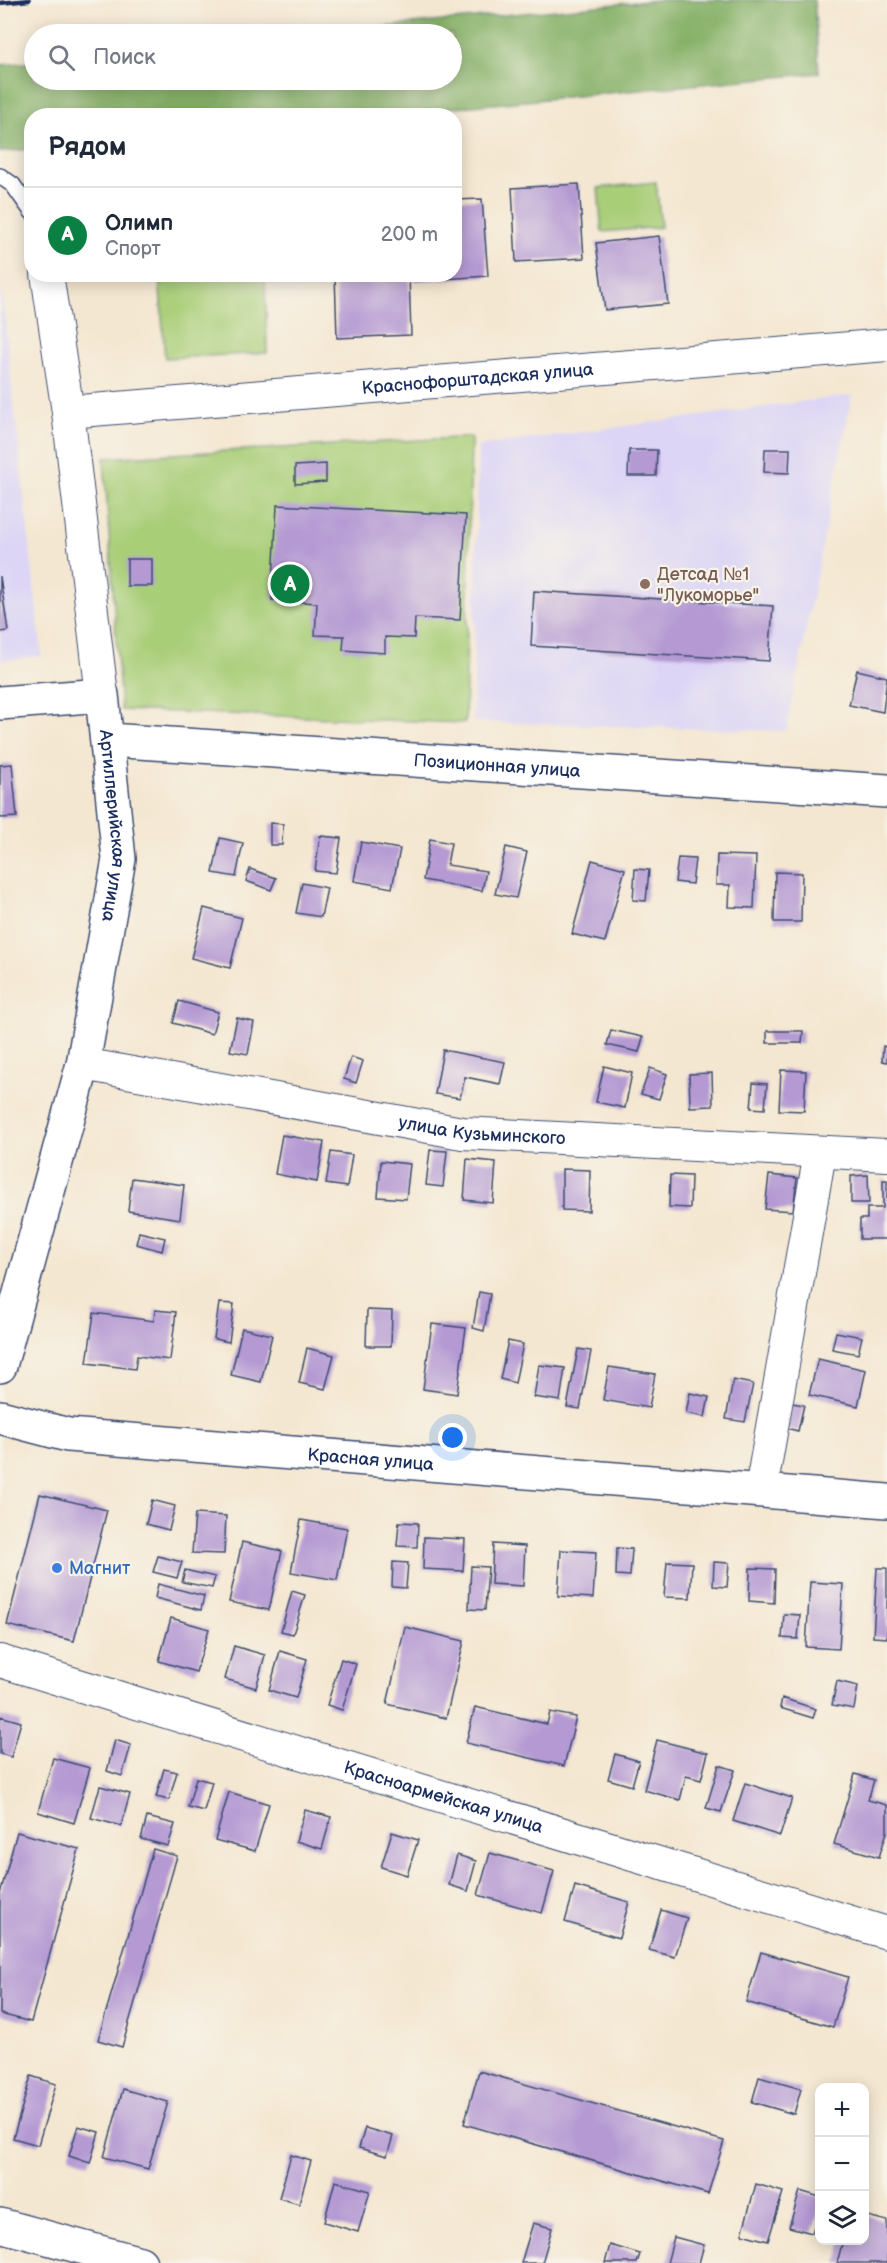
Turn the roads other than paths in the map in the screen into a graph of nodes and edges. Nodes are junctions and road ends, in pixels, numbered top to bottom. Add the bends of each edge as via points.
1 (0, 176) edge
2 (24, 201) edge
3 (48, 282) edge
4 (887, 345) edge
5 (68, 412) junction
6 (102, 695) junction
7 (0, 703) edge
8 (108, 740) junction
9 (887, 791) edge
10 (83, 1064) junction
11 (820, 1153) junction
12 (887, 1155) edge
13 (11, 1277) edge
14 (0, 1366) edge
15 (0, 1417) edge
16 (761, 1490) junction
17 (887, 1501) edge
18 (0, 1661) edge
19 (887, 1933) edge
20 (0, 2225) edge
21 (140, 2263) edge

1 - 2 lane via 13,185
3 - 5 street, Артиллерийская улица
4 - 5 street, Краснофорштадская улица
5 - 6 street, Артиллерийская улица
6 - 7 street
6 - 8 street, Артиллерийская улица
8 - 9 street, Позиционная улица
8 - 10 street, Артиллерийская улица via 119,859
10 - 11 street, улица Кузьминского via 462,1133
10 - 13 street, Артиллерийская улица
11 - 12 street, улица Кузьминского
11 - 16 street
13 - 14 street, Артиллерийская улица
15 - 16 street, Красная улица via 68,1435
16 - 17 street, Красная улица
18 - 19 street, Красноармейская улица
20 - 21 street

